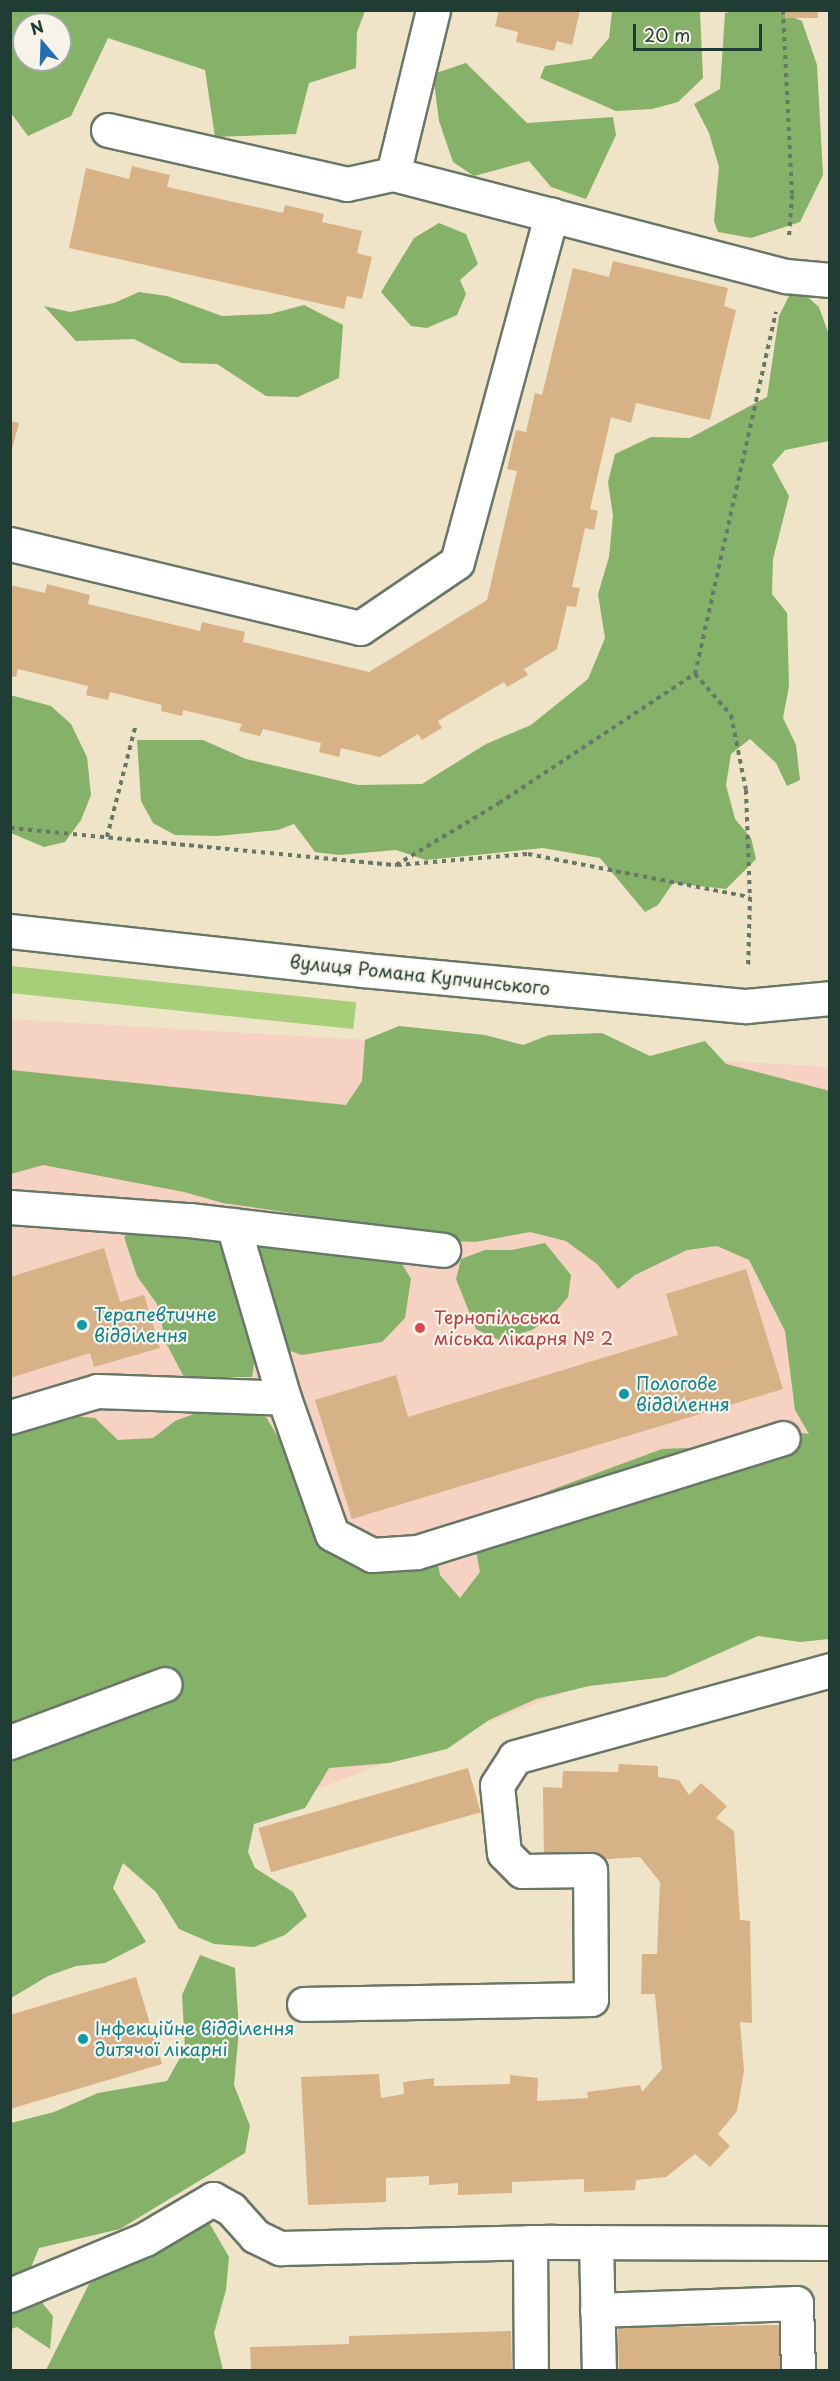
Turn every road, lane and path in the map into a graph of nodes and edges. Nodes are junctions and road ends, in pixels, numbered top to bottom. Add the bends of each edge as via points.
1 (433, 10) edge
2 (783, 10) edge
3 (108, 130) dead end
4 (393, 174) junction
5 (551, 215) junction
6 (786, 276) junction
7 (830, 280) edge
8 (10, 544) edge
9 (695, 674) junction
10 (135, 728) dead end
11 (10, 828) edge
12 (107, 837) junction
13 (396, 865) junction
14 (750, 897) junction
15 (10, 931) edge
16 (748, 968) dead end
17 (830, 998) edge
18 (10, 1207) edge
19 (233, 1225) junction
20 (443, 1250) dead end
21 (284, 1398) junction
22 (10, 1417) edge
23 (783, 1438) dead end
24 (830, 1670) edge
25 (165, 1684) dead end
26 (10, 1742) edge
27 (304, 2004) dead end
28 (530, 2242) junction
29 (596, 2242) junction
30 (830, 2243) edge
31 (10, 2295) edge
32 (597, 2310) junction
33 (531, 2370) edge
34 (599, 2370) edge
35 (798, 2370) edge

1 - 4 street
2 - 6 path via 792,195
3 - 4 street via 347,184
4 - 5 street
5 - 6 street
5 - 8 street via 457,562 360,628
6 - 7 street
6 - 9 path
9 - 13 path via 499,803
9 - 14 path via 731,715 746,790
10 - 12 path
11 - 12 path
12 - 13 path
13 - 14 path via 528,854
14 - 16 path
15 - 17 street, вулиця Романа Купчинського via 746,1006
18 - 19 street
19 - 20 street
19 - 21 street
21 - 22 street via 97,1391
21 - 23 street via 332,1534 372,1555 417,1552
24 - 27 street via 515,1757 497,1785 504,1852 522,1871 590,1870 591,1999
25 - 26 street
28 - 29 street
28 - 31 street via 280,2248 255,2236 231,2209 213,2199 144,2239
28 - 33 street
29 - 30 street
29 - 32 street
32 - 34 street
32 - 35 street via 795,2303

